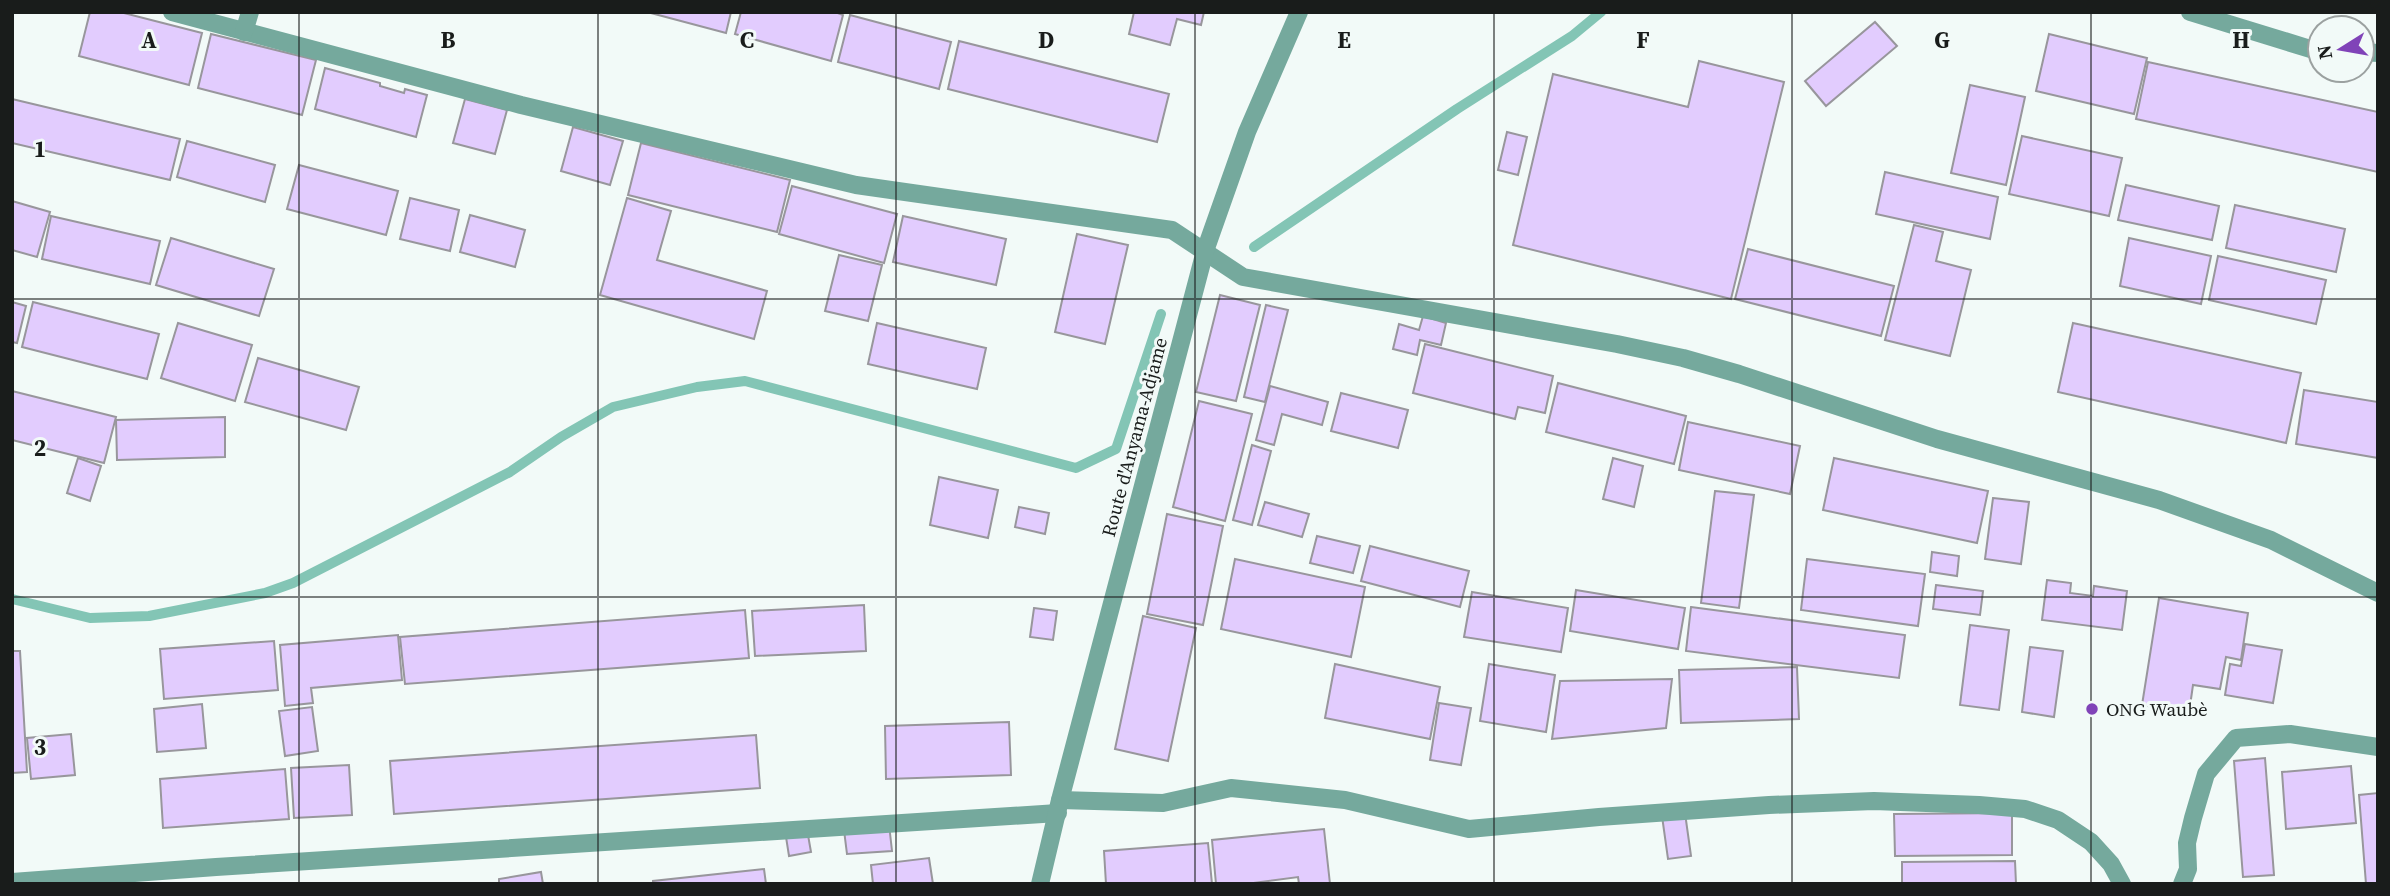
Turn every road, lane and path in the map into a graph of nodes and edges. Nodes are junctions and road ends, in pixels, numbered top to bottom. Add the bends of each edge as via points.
1 (172, 12) edge
2 (250, 12) edge
3 (1299, 12) edge
4 (2190, 12) edge
5 (244, 32) junction
6 (2306, 48) edge
7 (1205, 251) junction
8 (2378, 593) edge
9 (2378, 747) edge
10 (1059, 806) junction
11 (12, 882) edge
12 (1041, 884) edge
13 (2122, 884) edge
14 (2182, 884) edge

1 - 5 street
2 - 5 street
3 - 7 street, Route d'Anyama-Adjame via 1247,132
4 - 6 street
5 - 7 street via 856,185 1172,230
7 - 8 street via 1243,277 1617,344 1739,374 1937,439 2159,500 2271,540
7 - 10 street, Route d'Anyama-Adjame
9 - 14 street via 2290,734 2236,738 2206,774 2187,843 2188,869
10 - 11 street
10 - 12 street, Route d'Anyama-Adjame
10 - 13 street via 1163,803 1231,788 1345,800 1469,829 1769,805 1874,801 1990,806 2025,809 2058,820 2091,842

